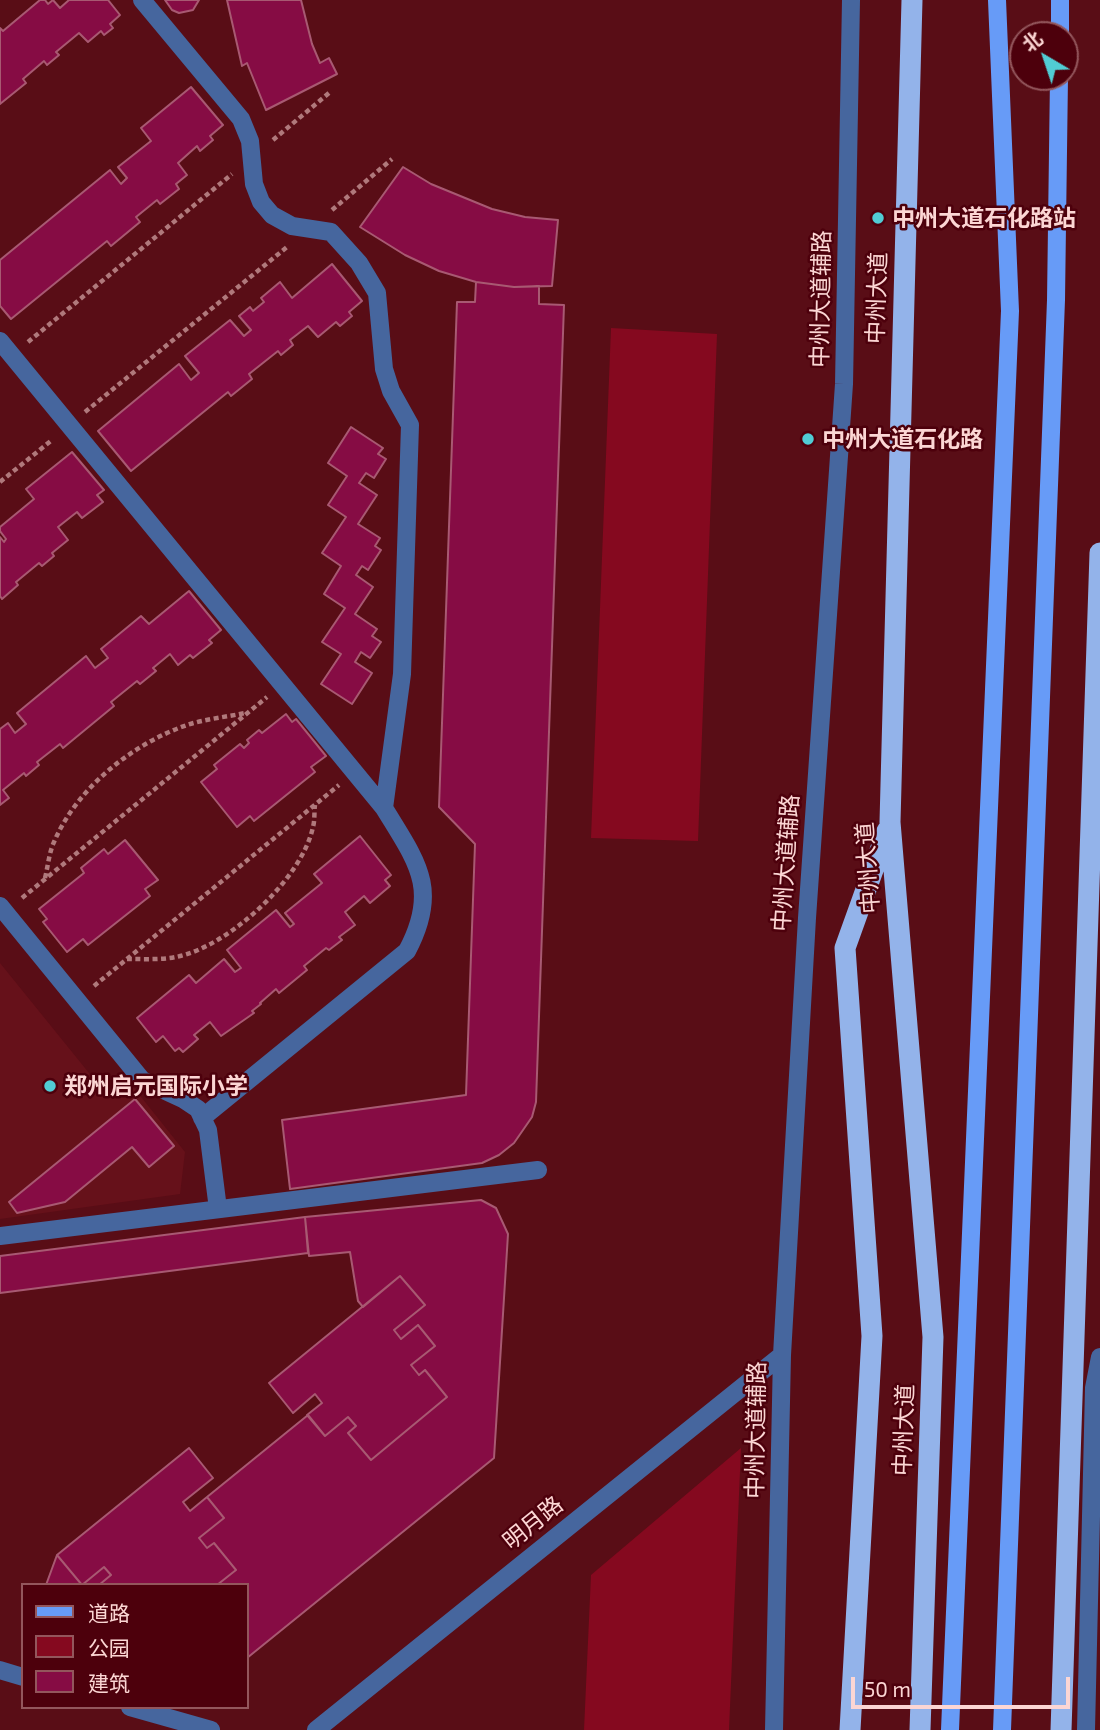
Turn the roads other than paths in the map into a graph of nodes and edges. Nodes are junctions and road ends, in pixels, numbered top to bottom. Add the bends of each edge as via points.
1 (142, 0) edge
2 (851, 0) edge
3 (912, 0) edge
4 (997, 0) edge
5 (1060, 0) edge
6 (1060, 21) edge
7 (1059, 91) edge
8 (0, 341) edge
9 (1100, 553) edge
10 (384, 808) junction
11 (890, 822) junction
12 (1090, 875) junction
13 (2, 909) edge
14 (1100, 939) edge
15 (202, 1118) junction
16 (538, 1170) dead end
17 (218, 1209) junction
18 (0, 1236) edge
19 (782, 1355) junction
20 (1100, 1357) edge
21 (0, 1671) edge
22 (21, 1676) edge
23 (137, 1709) edge
24 (211, 1730) edge
25 (316, 1730) edge
26 (774, 1730) edge
27 (850, 1730) edge
28 (920, 1730) edge
29 (950, 1730) edge
30 (1002, 1730) edge
31 (1061, 1730) edge
32 (1086, 1730) edge

1 - 10 street via 241,119 250,141 254,184 261,202 272,215 292,226 331,232 359,263 377,293 384,369 410,425 402,674
2 - 19 street, 中州大道辅路 via 844,384
3 - 11 highway, 中州大道
4 - 29 main road via 1010,311
5 - 6 main road
7 - 30 main road via 1056,300
8 - 10 street
9 - 12 highway
10 - 15 street via 415,859 424,890 419,929 407,951
11 - 27 highway via 845,948 872,1336
11 - 28 highway, 中州大道 via 933,1337
12 - 14 highway
12 - 31 highway
13 - 15 street via 142,1080 183,1099
15 - 17 street via 208,1130
16 - 17 street
17 - 18 street
19 - 25 street, 明月路
19 - 26 street, 中州大道辅路
20 - 32 street via 1094,1388
21 - 22 street
23 - 24 street

